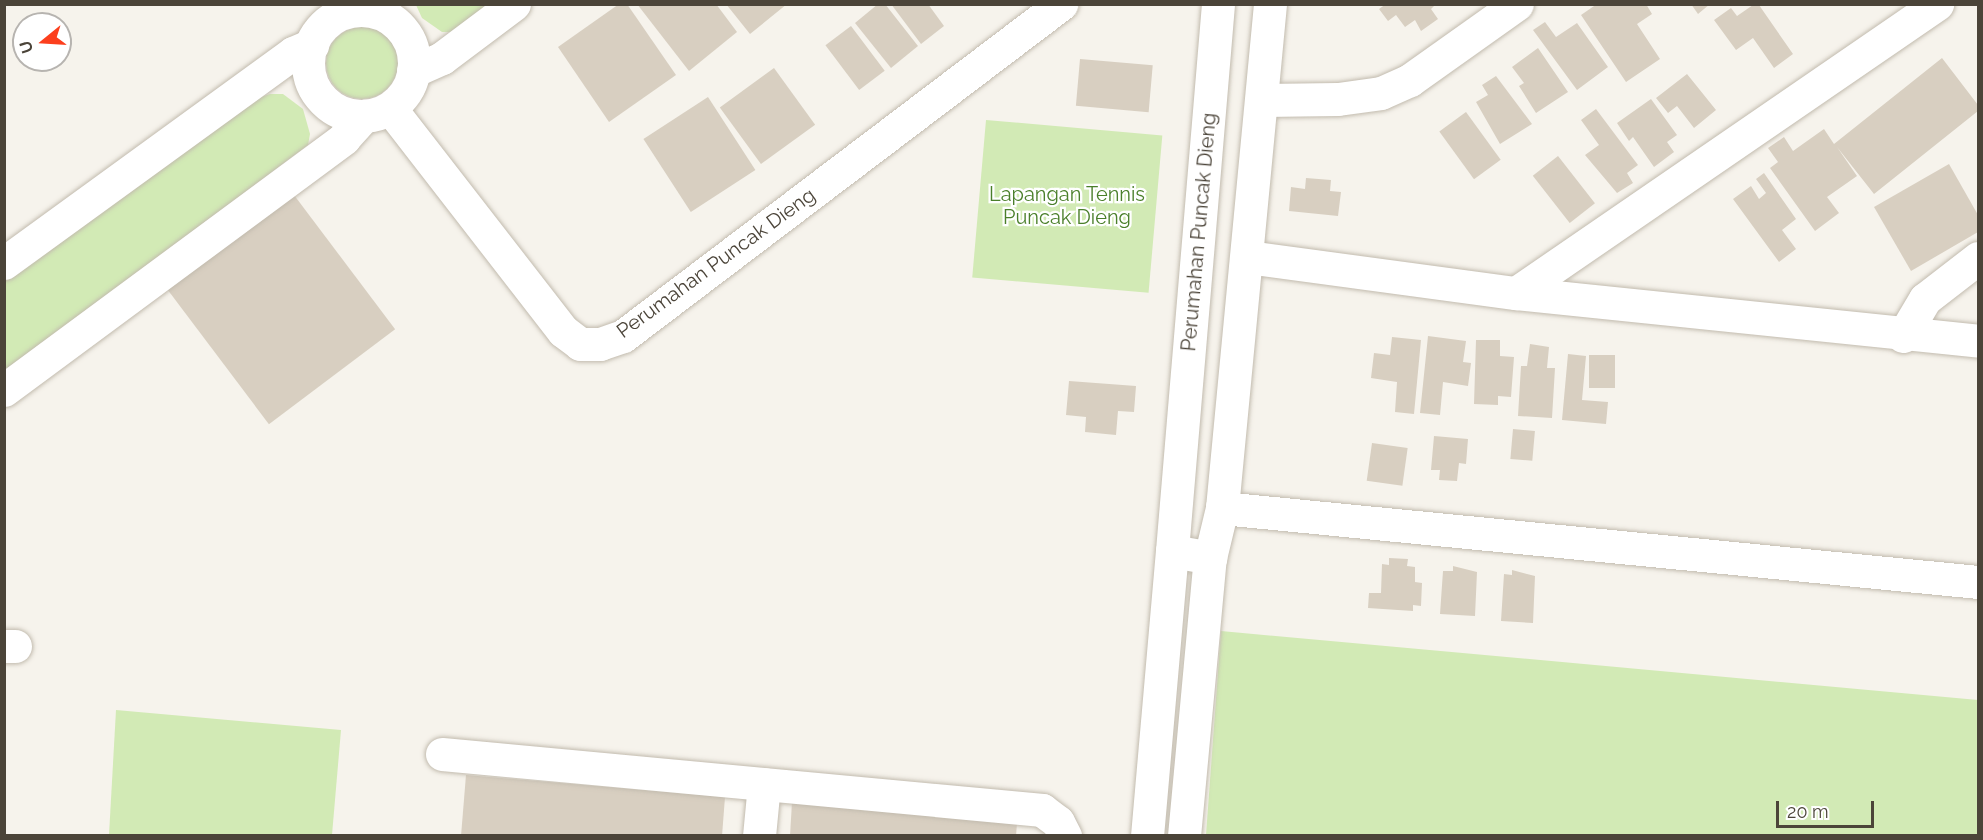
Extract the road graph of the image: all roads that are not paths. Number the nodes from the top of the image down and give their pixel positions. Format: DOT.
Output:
graph roads {
  1 [pos="514,4"];
  2 [pos="1060,4"];
  3 [pos="1218,4"];
  4 [pos="1270,4"];
  5 [pos="1517,4"];
  6 [pos="1937,4"];
  7 [pos="379,8"];
  8 [pos="321,23"];
  9 [pos="413,71"];
  10 [pos="1263,100"];
  11 [pos="377,112"];
  12 [pos="1248,256"];
  13 [pos="1978,258"];
  14 [pos="4,263"];
  15 [pos="1516,293"];
  16 [pos="1903,336"];
  17 [pos="1978,341"];
  18 [pos="4,390"];
  19 [pos="1221,508"];
  20 [pos="1172,551"];
  21 [pos="1210,558"];
  22 [pos="1978,582"];
  23 [pos="442,754"];
  24 [pos="764,784"];
  25 [pos="759,836"];
  26 [pos="1065,836"];
  27 [pos="1147,836"];
  28 [pos="1184,836"];
  1 -- 9 [label="street"];
  2 -- 11 [label="street, Perumahan Puncak Dieng"];
  3 -- 20 [label="street, Perumahan Puncak Dieng"];
  4 -- 10 [label="street"];
  5 -- 10 [label="street"];
  6 -- 15 [label="street"];
  7 -- 8 [label="street"];
  7 -- 9 [label="street"];
  8 -- 11 [label="street"];
  8 -- 14 [label="street"];
  9 -- 11 [label="street"];
  10 -- 12 [label="street"];
  11 -- 18 [label="street"];
  12 -- 15 [label="street"];
  12 -- 19 [label="street"];
  13 -- 16 [label="street"];
  15 -- 16 [label="street"];
  16 -- 17 [label="street"];
  19 -- 21 [label="street"];
  19 -- 22 [label="street"];
  20 -- 21 [label="street"];
  20 -- 27 [label="street, Perumahan Puncak Dieng"];
  21 -- 28 [label="street"];
  23 -- 24 [label="street"];
  24 -- 25 [label="street"];
  24 -- 26 [label="street"];
}
